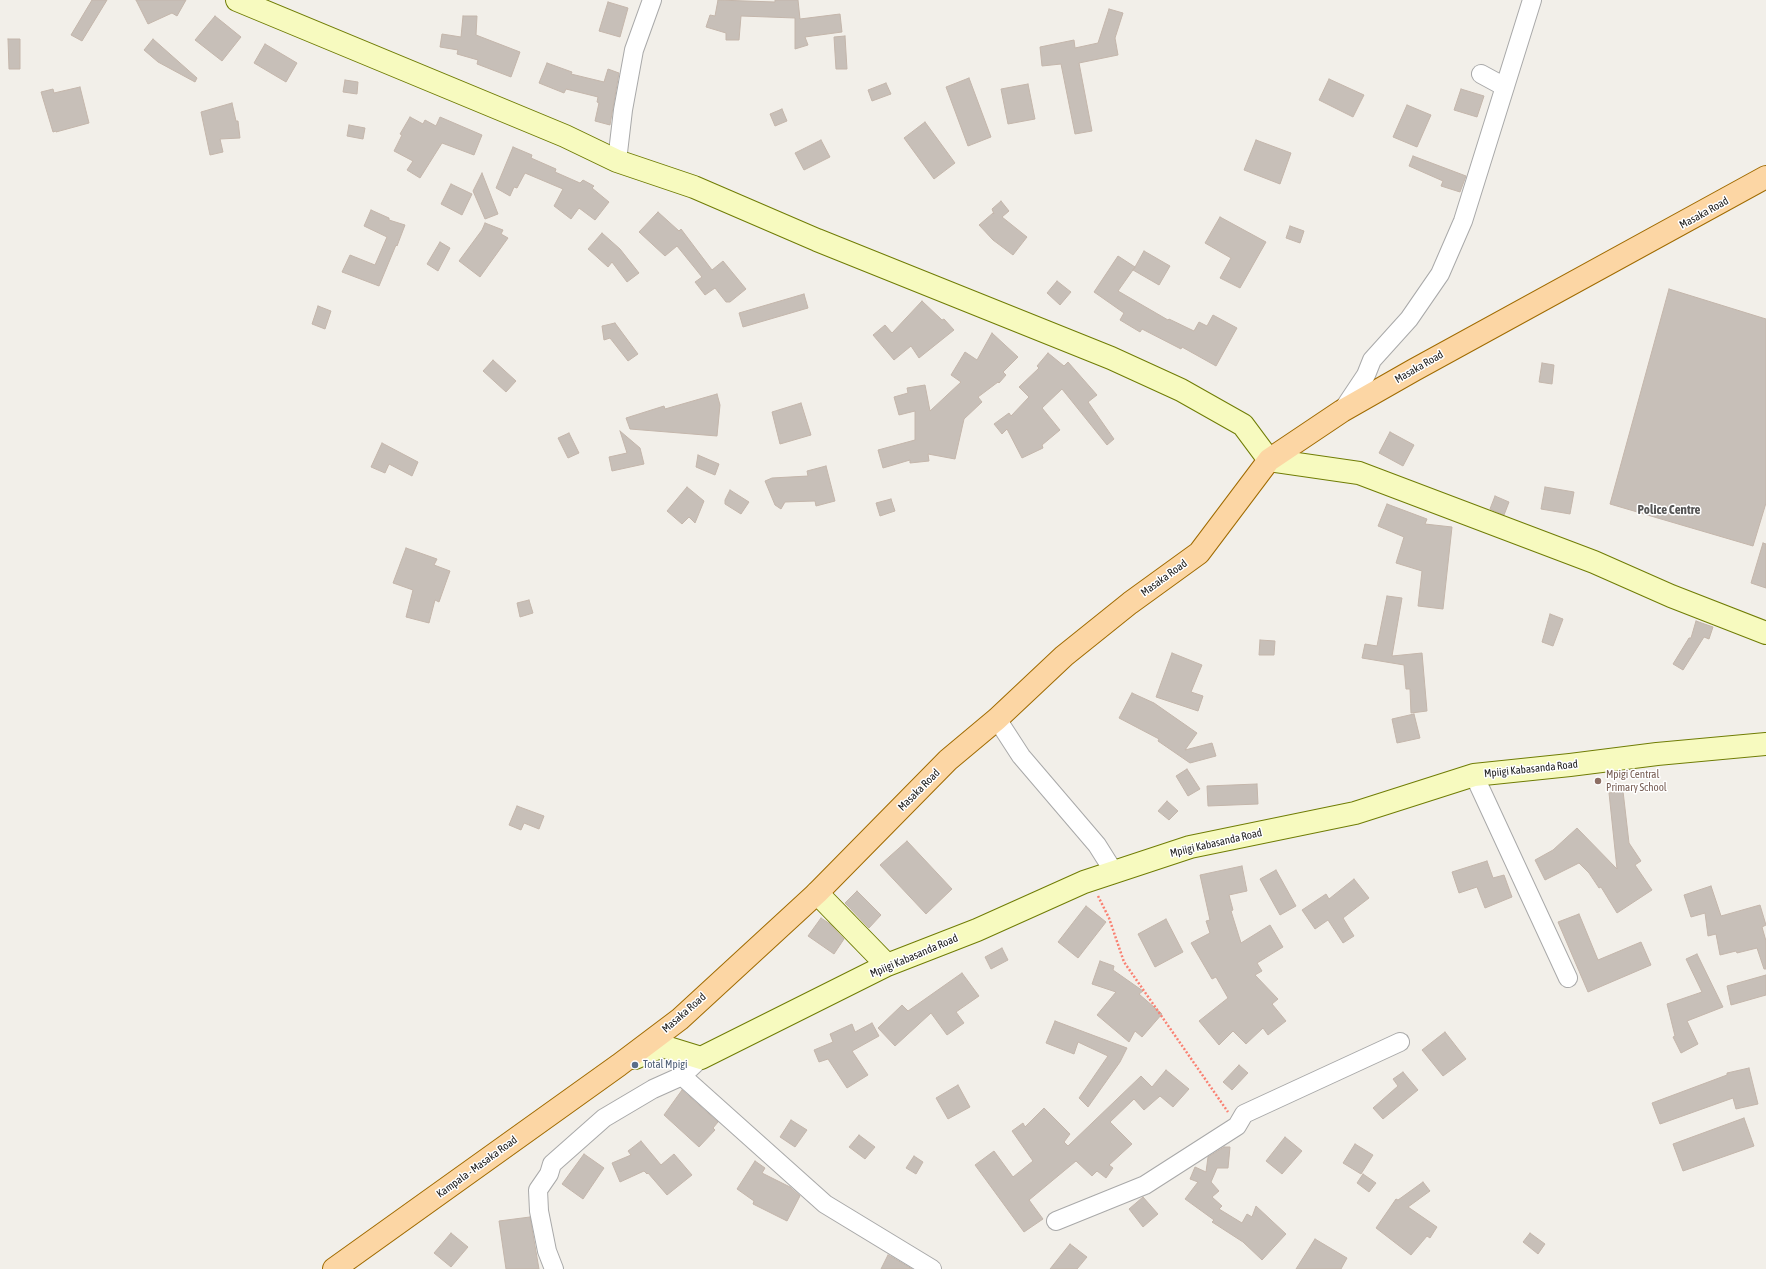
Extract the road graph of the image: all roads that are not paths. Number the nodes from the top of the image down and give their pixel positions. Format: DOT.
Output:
graph roads {
  1 [pos="237,0"];
  2 [pos="652,0"];
  3 [pos="1532,0"];
  4 [pos="1481,74"];
  5 [pos="1505,87"];
  6 [pos="617,161"];
  7 [pos="1766,177"];
  8 [pos="1342,411"];
  9 [pos="1269,460"];
  10 [pos="1766,633"];
  11 [pos="996,719"];
  12 [pos="1766,744"];
  13 [pos="1474,775"];
  14 [pos="1114,872"];
  15 [pos="817,892"];
  16 [pos="887,965"];
  17 [pos="1568,978"];
  18 [pos="1400,1042"];
  19 [pos="701,1058"];
  20 [pos="619,1065"];
  21 [pos="682,1076"];
  22 [pos="1056,1221"];
  23 [pos="334,1269"];
  24 [pos="554,1269"];
  25 [pos="932,1269"];
  1 -- 6 [label="main road"];
  2 -- 6 [label="street"];
  3 -- 5 [label="street"];
  4 -- 5 [label="street"];
  5 -- 8 [label="street"];
  6 -- 9 [label="main road"];
  7 -- 8 [label="main road, Masaka Road"];
  8 -- 9 [label="main road, Masaka Road"];
  9 -- 10 [label="main road"];
  9 -- 11 [label="main road, Masaka Road"];
  11 -- 14 [label="street"];
  11 -- 15 [label="main road, Masaka Road"];
  12 -- 13 [label="main road, Mpiigi Kabasanda Road"];
  13 -- 14 [label="main road, Mpiigi Kabasanda Road"];
  13 -- 17 [label="street"];
  14 -- 16 [label="main road, Mpiigi Kabasanda Road"];
  15 -- 16 [label="main road"];
  15 -- 20 [label="main road, Masaka Road"];
  16 -- 19 [label="main road, Mpiigi Kabasanda Road"];
  18 -- 22 [label="street"];
  19 -- 20 [label="main road"];
  19 -- 21 [label="street"];
  20 -- 23 [label="main road, Kampala - Masaka Road"];
  21 -- 24 [label="street"];
  21 -- 25 [label="street"];
}
